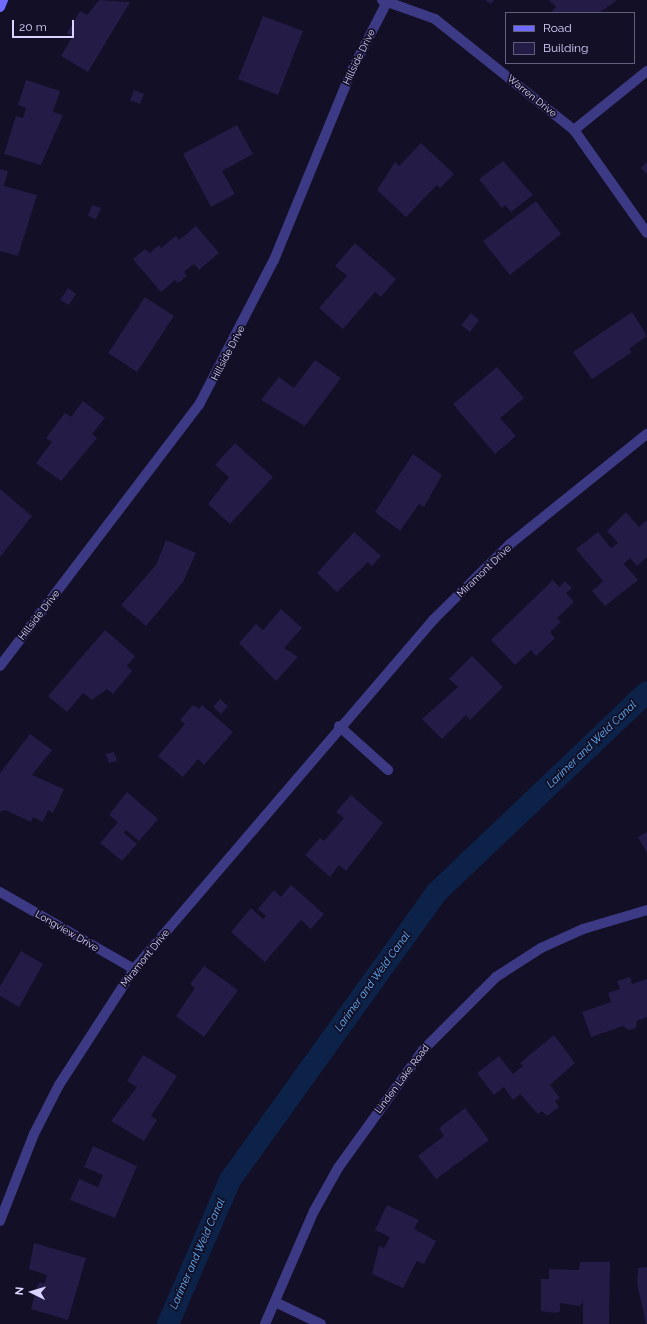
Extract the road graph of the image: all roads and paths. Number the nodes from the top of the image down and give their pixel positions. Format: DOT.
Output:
graph roads {
  1 [pos="2,0"];
  2 [pos="386,0"];
  3 [pos="0,7"];
  4 [pos="647,71"];
  5 [pos="574,130"];
  6 [pos="647,234"];
  7 [pos="647,434"];
  8 [pos="0,666"];
  9 [pos="339,726"];
  10 [pos="388,770"];
  11 [pos="0,892"];
  12 [pos="647,910"];
  13 [pos="134,970"];
  14 [pos="0,1221"];
  15 [pos="274,1302"];
  16 [pos="265,1324"];
  17 [pos="321,1324"];
  1 -- 3 [label="street"];
  2 -- 5 [label="street, Warren Drive"];
  2 -- 8 [label="street, Hillside Drive"];
  4 -- 5 [label="street"];
  5 -- 6 [label="street, Warren Drive"];
  7 -- 9 [label="street, Miramont Drive"];
  9 -- 10 [label="street"];
  9 -- 13 [label="street, Miramont Drive"];
  11 -- 13 [label="street, Longview Drive"];
  12 -- 15 [label="street, Linden Lake Road"];
  13 -- 14 [label="street, Miramont Drive"];
  15 -- 16 [label="street, Linden Lake Road"];
  15 -- 17 [label="street"];
}
